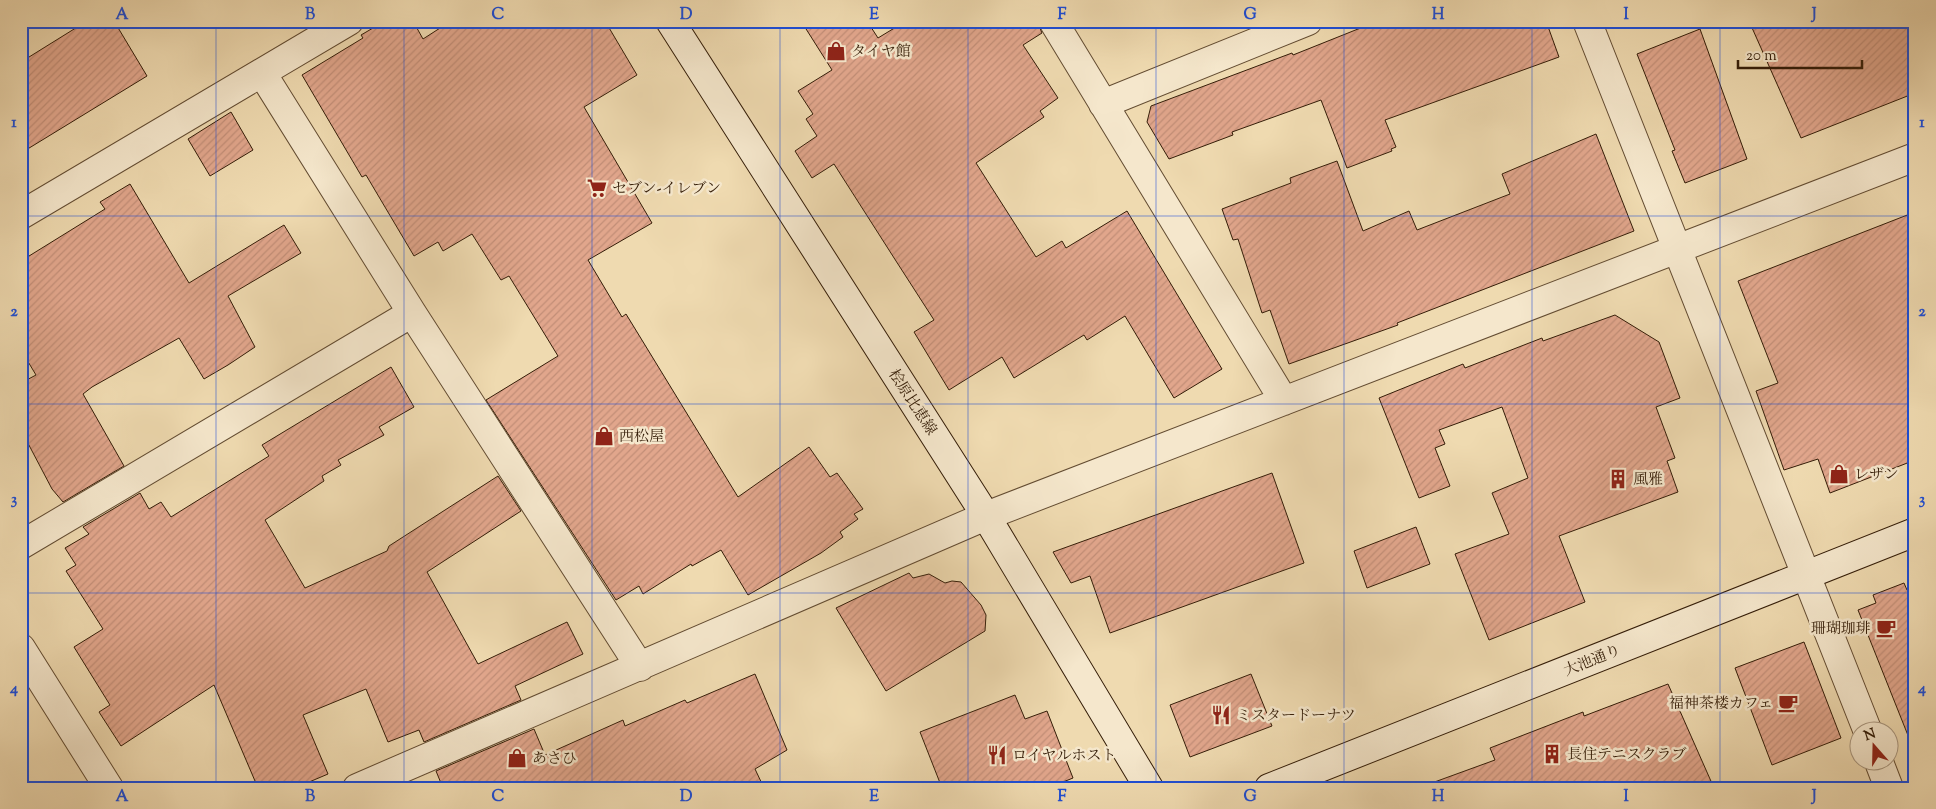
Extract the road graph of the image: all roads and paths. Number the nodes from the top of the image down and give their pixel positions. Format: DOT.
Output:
graph roads {
  1 [pos="350,21"];
  2 [pos="670,21"];
  3 [pos="1053,21"];
  4 [pos="1308,21"];
  5 [pos="1587,21"];
  6 [pos="262,73"];
  7 [pos="1103,104"];
  8 [pos="1915,158"];
  9 [pos="21,215"];
  10 [pos="1678,249"];
  11 [pos="412,313"];
  12 [pos="1284,401"];
  13 [pos="986,516"];
  14 [pos="1915,532"];
  15 [pos="21,545"];
  16 [pos="1807,574"];
  17 [pos="21,648"];
  18 [pos="640,667"];
  19 [pos="1864,722"];
  20 [pos="1883,772"];
  21 [pos="109,788"];
  22 [pos="357,788"];
  23 [pos="1149,788"];
  24 [pos="1269,788"];
  25 [pos="1889,788"];
  1 -- 6 [label="street"];
  2 -- 13 [label="street, 桧原比恵線"];
  3 -- 7 [label="street"];
  4 -- 7 [label="street"];
  5 -- 10 [label="street"];
  6 -- 9 [label="street"];
  6 -- 11 [label="street"];
  7 -- 12 [label="street"];
  8 -- 10 [label="street"];
  10 -- 12 [label="street"];
  10 -- 16 [label="street"];
  11 -- 15 [label="street"];
  11 -- 18 [label="street"];
  12 -- 13 [label="street"];
  13 -- 18 [label="street"];
  13 -- 23 [label="street, 桧原比恵線"];
  14 -- 16 [label="street, 大池通り"];
  16 -- 19 [label="street"];
  16 -- 24 [label="street, 大池通り"];
  17 -- 21 [label="street"];
  18 -- 22 [label="street"];
  20 -- 25 [label="street"];
}
